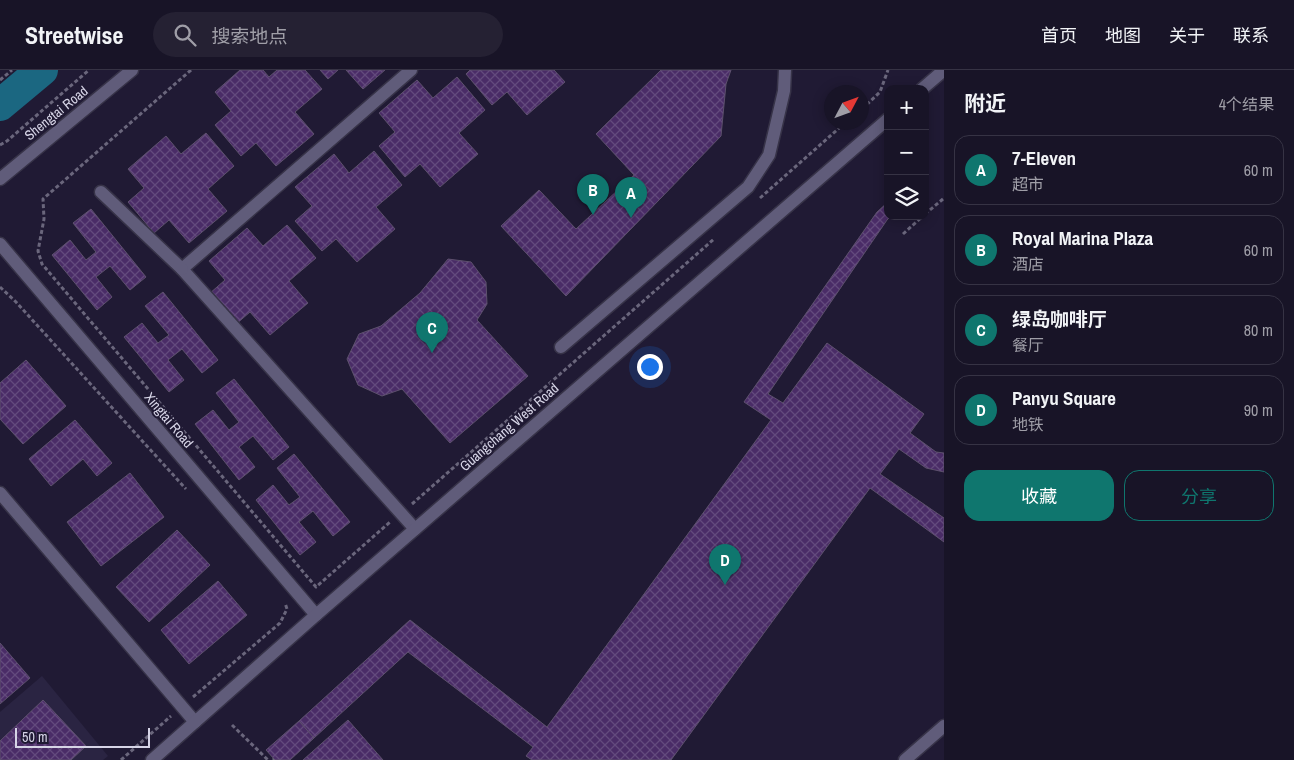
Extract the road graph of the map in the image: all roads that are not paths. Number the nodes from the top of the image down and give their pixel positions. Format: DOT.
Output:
graph roads {
  1 [pos="132,70"];
  2 [pos="411,70"];
  3 [pos="785,70"];
  4 [pos="944,70"];
  5 [pos="927,85"];
  6 [pos="884,122"];
  7 [pos="0,178"];
  8 [pos="101,192"];
  9 [pos="0,244"];
  10 [pos="182,270"];
  11 [pos="561,347"];
  12 [pos="0,493"];
  13 [pos="415,529"];
  14 [pos="316,615"];
  15 [pos="195,722"];
  16 [pos="944,726"];
  17 [pos="152,760"];
  18 [pos="905,760"];
  1 -- 7 [label="street, Shengtai Road"];
  2 -- 10 [label="street"];
  3 -- 11 [label="street"];
  4 -- 5 [label="street"];
  6 -- 13 [label="street, Guangchang West Road"];
  8 -- 10 [label="street"];
  9 -- 14 [label="street, Xingtai Road"];
  10 -- 13 [label="street"];
  12 -- 15 [label="street"];
  13 -- 14 [label="street, Guangchang West Road"];
  14 -- 15 [label="street, Guangchang West Road"];
  15 -- 17 [label="street, Guangchang West Road"];
  16 -- 18 [label="street"];
}
